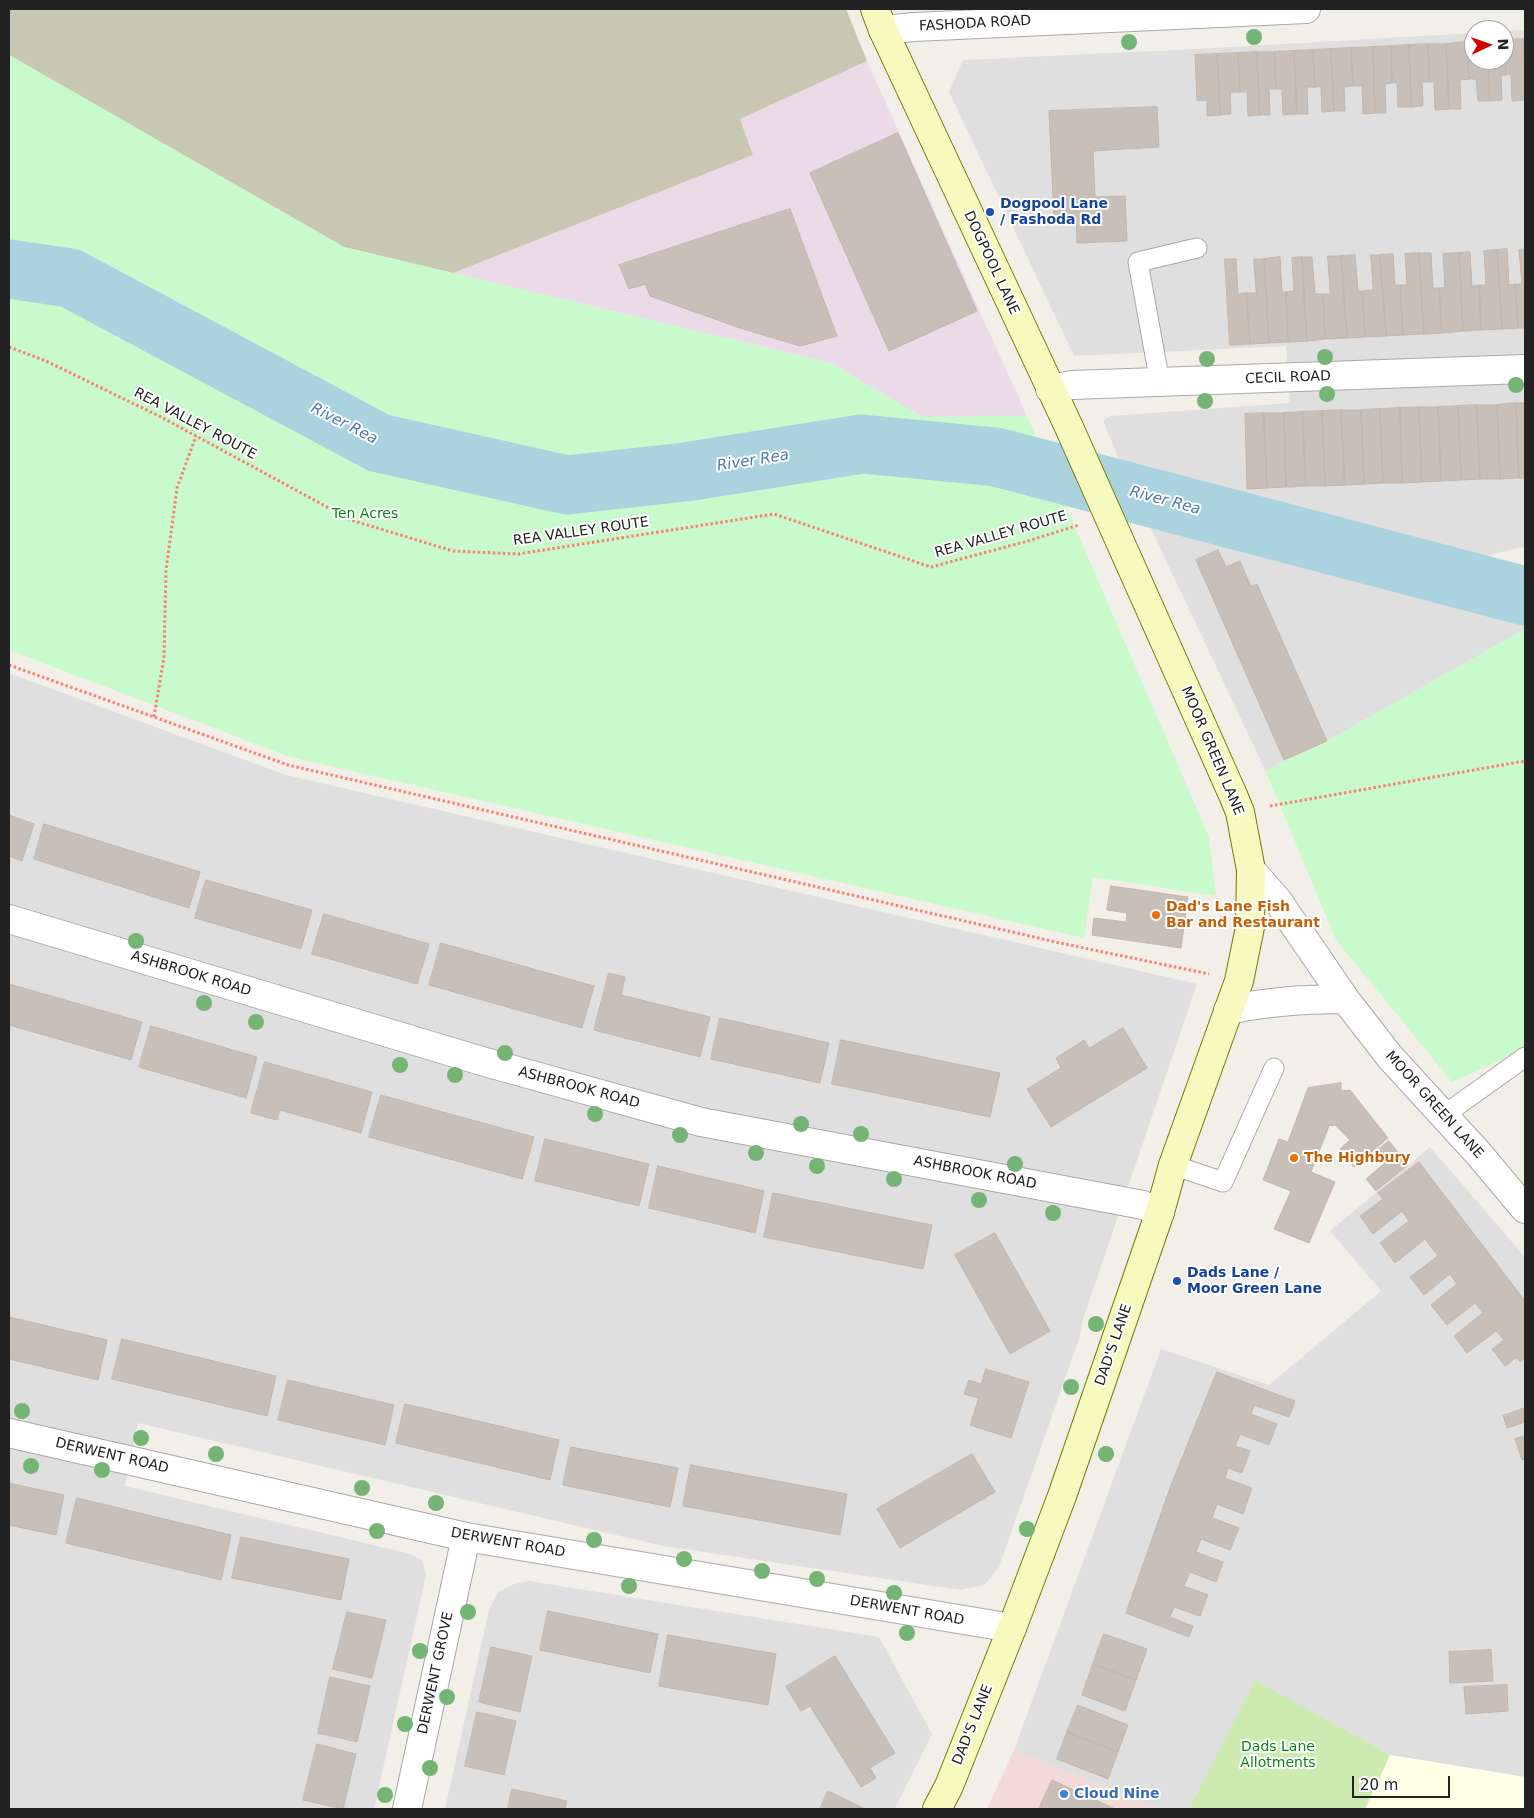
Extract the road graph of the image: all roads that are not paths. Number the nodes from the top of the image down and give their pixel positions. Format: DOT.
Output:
graph roads {
  1 [pos="1306,9"];
  2 [pos="879,19"];
  3 [pos="1197,248"];
  4 [pos="1525,369"];
  5 [pos="1160,382"];
  6 [pos="1050,389"];
  7 [pos="1108,516"];
  8 [pos="1251,870"];
  9 [pos="9,919"];
  10 [pos="1344,999"];
  11 [pos="1228,1010"];
  12 [pos="1525,1057"];
  13 [pos="1274,1068"];
  14 [pos="1444,1115"];
  15 [pos="1172,1165"];
  16 [pos="1525,1209"];
  17 [pos="1160,1212"];
  18 [pos="9,1432"];
  19 [pos="466,1537"];
  20 [pos="1012,1628"];
  21 [pos="407,1809"];
  22 [pos="937,1809"];
  1 -- 2 [label="street, FASHODA ROAD"];
  2 -- 6 [label="street, DOGPOOL LANE"];
  3 -- 5 [label="lane"];
  4 -- 5 [label="street, CECIL ROAD"];
  5 -- 6 [label="street, CECIL ROAD"];
  6 -- 7 [label="street, DOGPOOL LANE"];
  7 -- 8 [label="street, MOOR GREEN LANE"];
  8 -- 10 [label="street, MOOR GREEN LANE"];
  8 -- 11 [label="street, DAD'S LANE"];
  9 -- 17 [label="street, ASHBROOK ROAD"];
  10 -- 11 [label="street"];
  10 -- 14 [label="street, MOOR GREEN LANE"];
  11 -- 15 [label="street, DAD'S LANE"];
  12 -- 14 [label="lane"];
  13 -- 15 [label="lane"];
  14 -- 16 [label="street, MOOR GREEN LANE"];
  15 -- 17 [label="street, DAD'S LANE"];
  17 -- 20 [label="street, DAD'S LANE"];
  18 -- 19 [label="street, DERWENT ROAD"];
  19 -- 20 [label="street, DERWENT ROAD"];
  19 -- 21 [label="street, DERWENT GROVE"];
  20 -- 22 [label="street, DAD'S LANE"];
}
